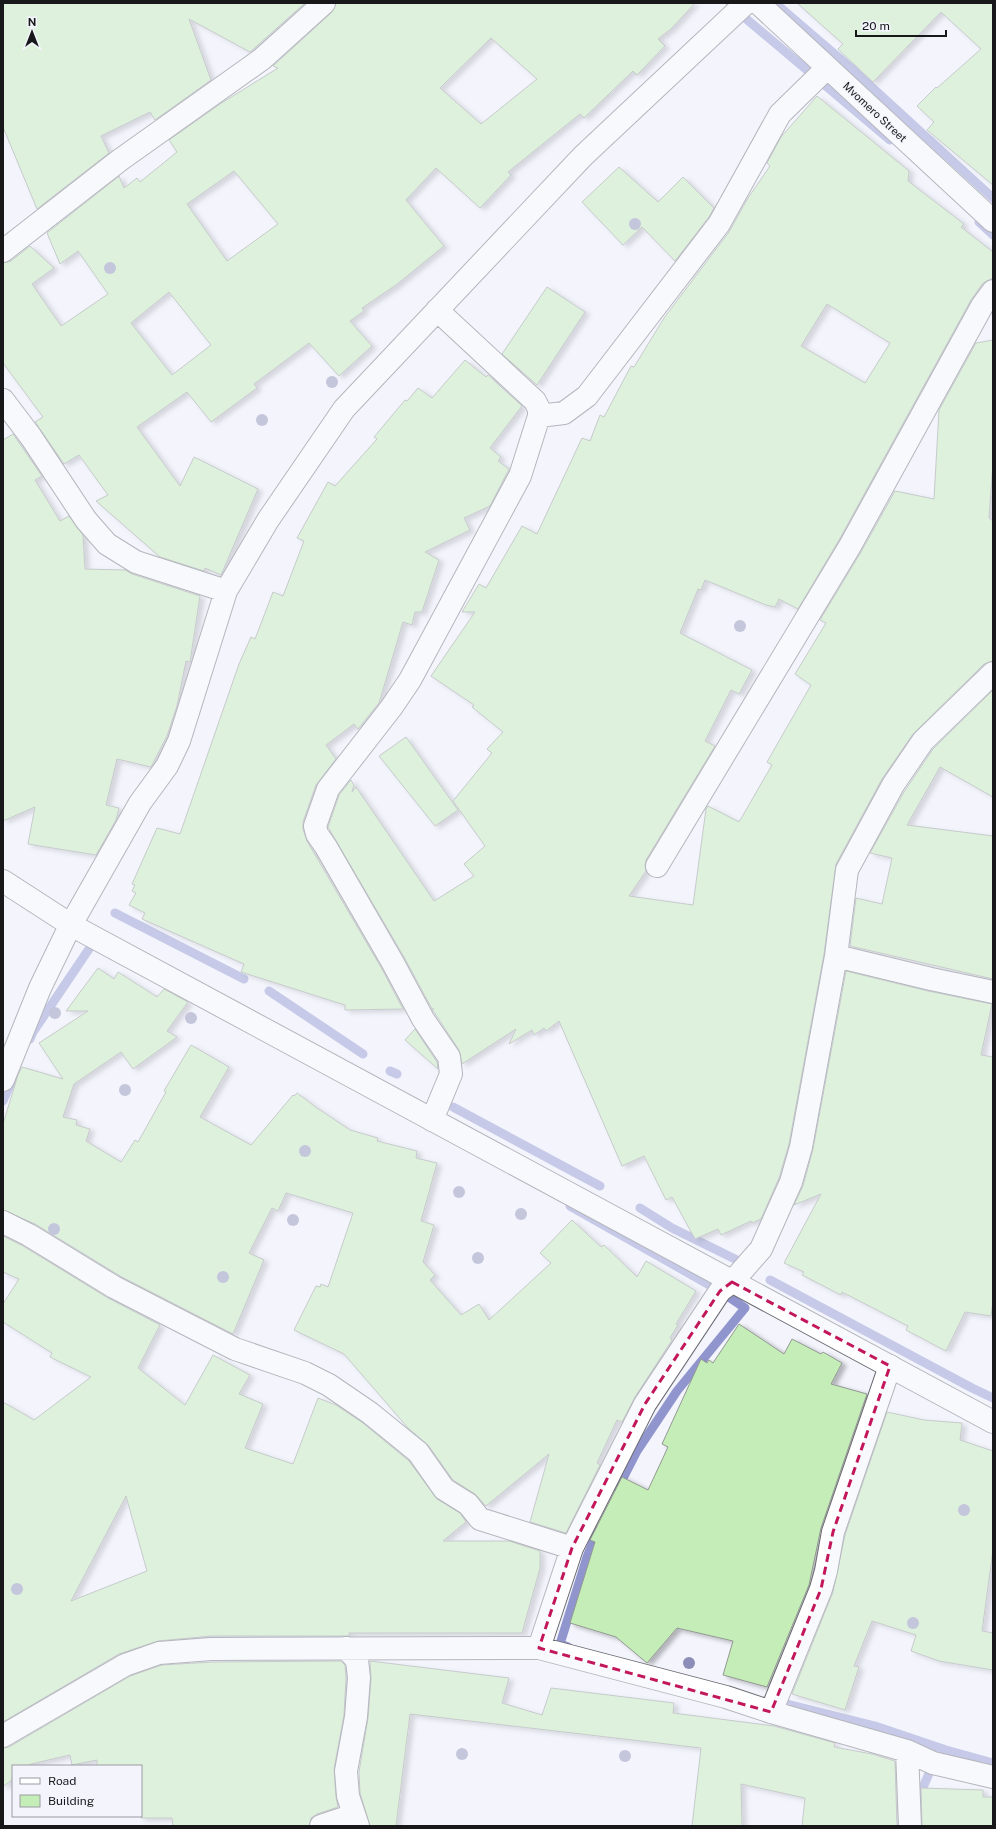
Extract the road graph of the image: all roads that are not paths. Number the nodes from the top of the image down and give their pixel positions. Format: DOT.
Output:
graph roads {
  1 [pos="324,3"];
  2 [pos="746,3"];
  3 [pos="758,3"];
  4 [pos="827,68"];
  5 [pos="993,222"];
  6 [pos="3,251"];
  7 [pos="993,291"];
  8 [pos="437,310"];
  9 [pos="3,400"];
  10 [pos="539,416"];
  11 [pos="226,591"];
  12 [pos="993,673"];
  13 [pos="657,866"];
  14 [pos="3,881"];
  15 [pos="71,925"];
  16 [pos="836,956"];
  17 [pos="993,992"];
  18 [pos="3,1080"];
  19 [pos="432,1120"];
  20 [pos="3,1222"];
  21 [pos="732,1282"];
  22 [pos="890,1366"];
  23 [pos="993,1422"];
  24 [pos="572,1548"];
  25 [pos="346,1648"];
  26 [pos="539,1648"];
  27 [pos="771,1712"];
  28 [pos="3,1736"];
  29 [pos="907,1750"];
  30 [pos="993,1777"];
  31 [pos="356,1820"];
  32 [pos="321,1826"];
  33 [pos="910,1826"];
  1 -- 6 [label="street"];
  2 -- 8 [label="street"];
  3 -- 4 [label="street, Mvomero Street"];
  4 -- 5 [label="street, Mvomero Street"];
  4 -- 10 [label="street"];
  7 -- 13 [label="street"];
  8 -- 10 [label="street"];
  8 -- 11 [label="street"];
  9 -- 11 [label="street"];
  10 -- 19 [label="street"];
  11 -- 15 [label="street"];
  12 -- 16 [label="street"];
  14 -- 15 [label="street"];
  15 -- 18 [label="street"];
  15 -- 19 [label="street"];
  16 -- 17 [label="street"];
  16 -- 21 [label="street"];
  19 -- 21 [label="street"];
  20 -- 24 [label="street"];
  21 -- 22 [label="street"];
  21 -- 24 [label="street"];
  22 -- 23 [label="street"];
  22 -- 27 [label="street"];
  24 -- 26 [label="street"];
  25 -- 26 [label="street"];
  25 -- 28 [label="street"];
  25 -- 31 [label="street"];
  26 -- 27 [label="street"];
  27 -- 29 [label="street"];
  29 -- 30 [label="street"];
  29 -- 33 [label="street"];
  31 -- 32 [label="street"];
}
